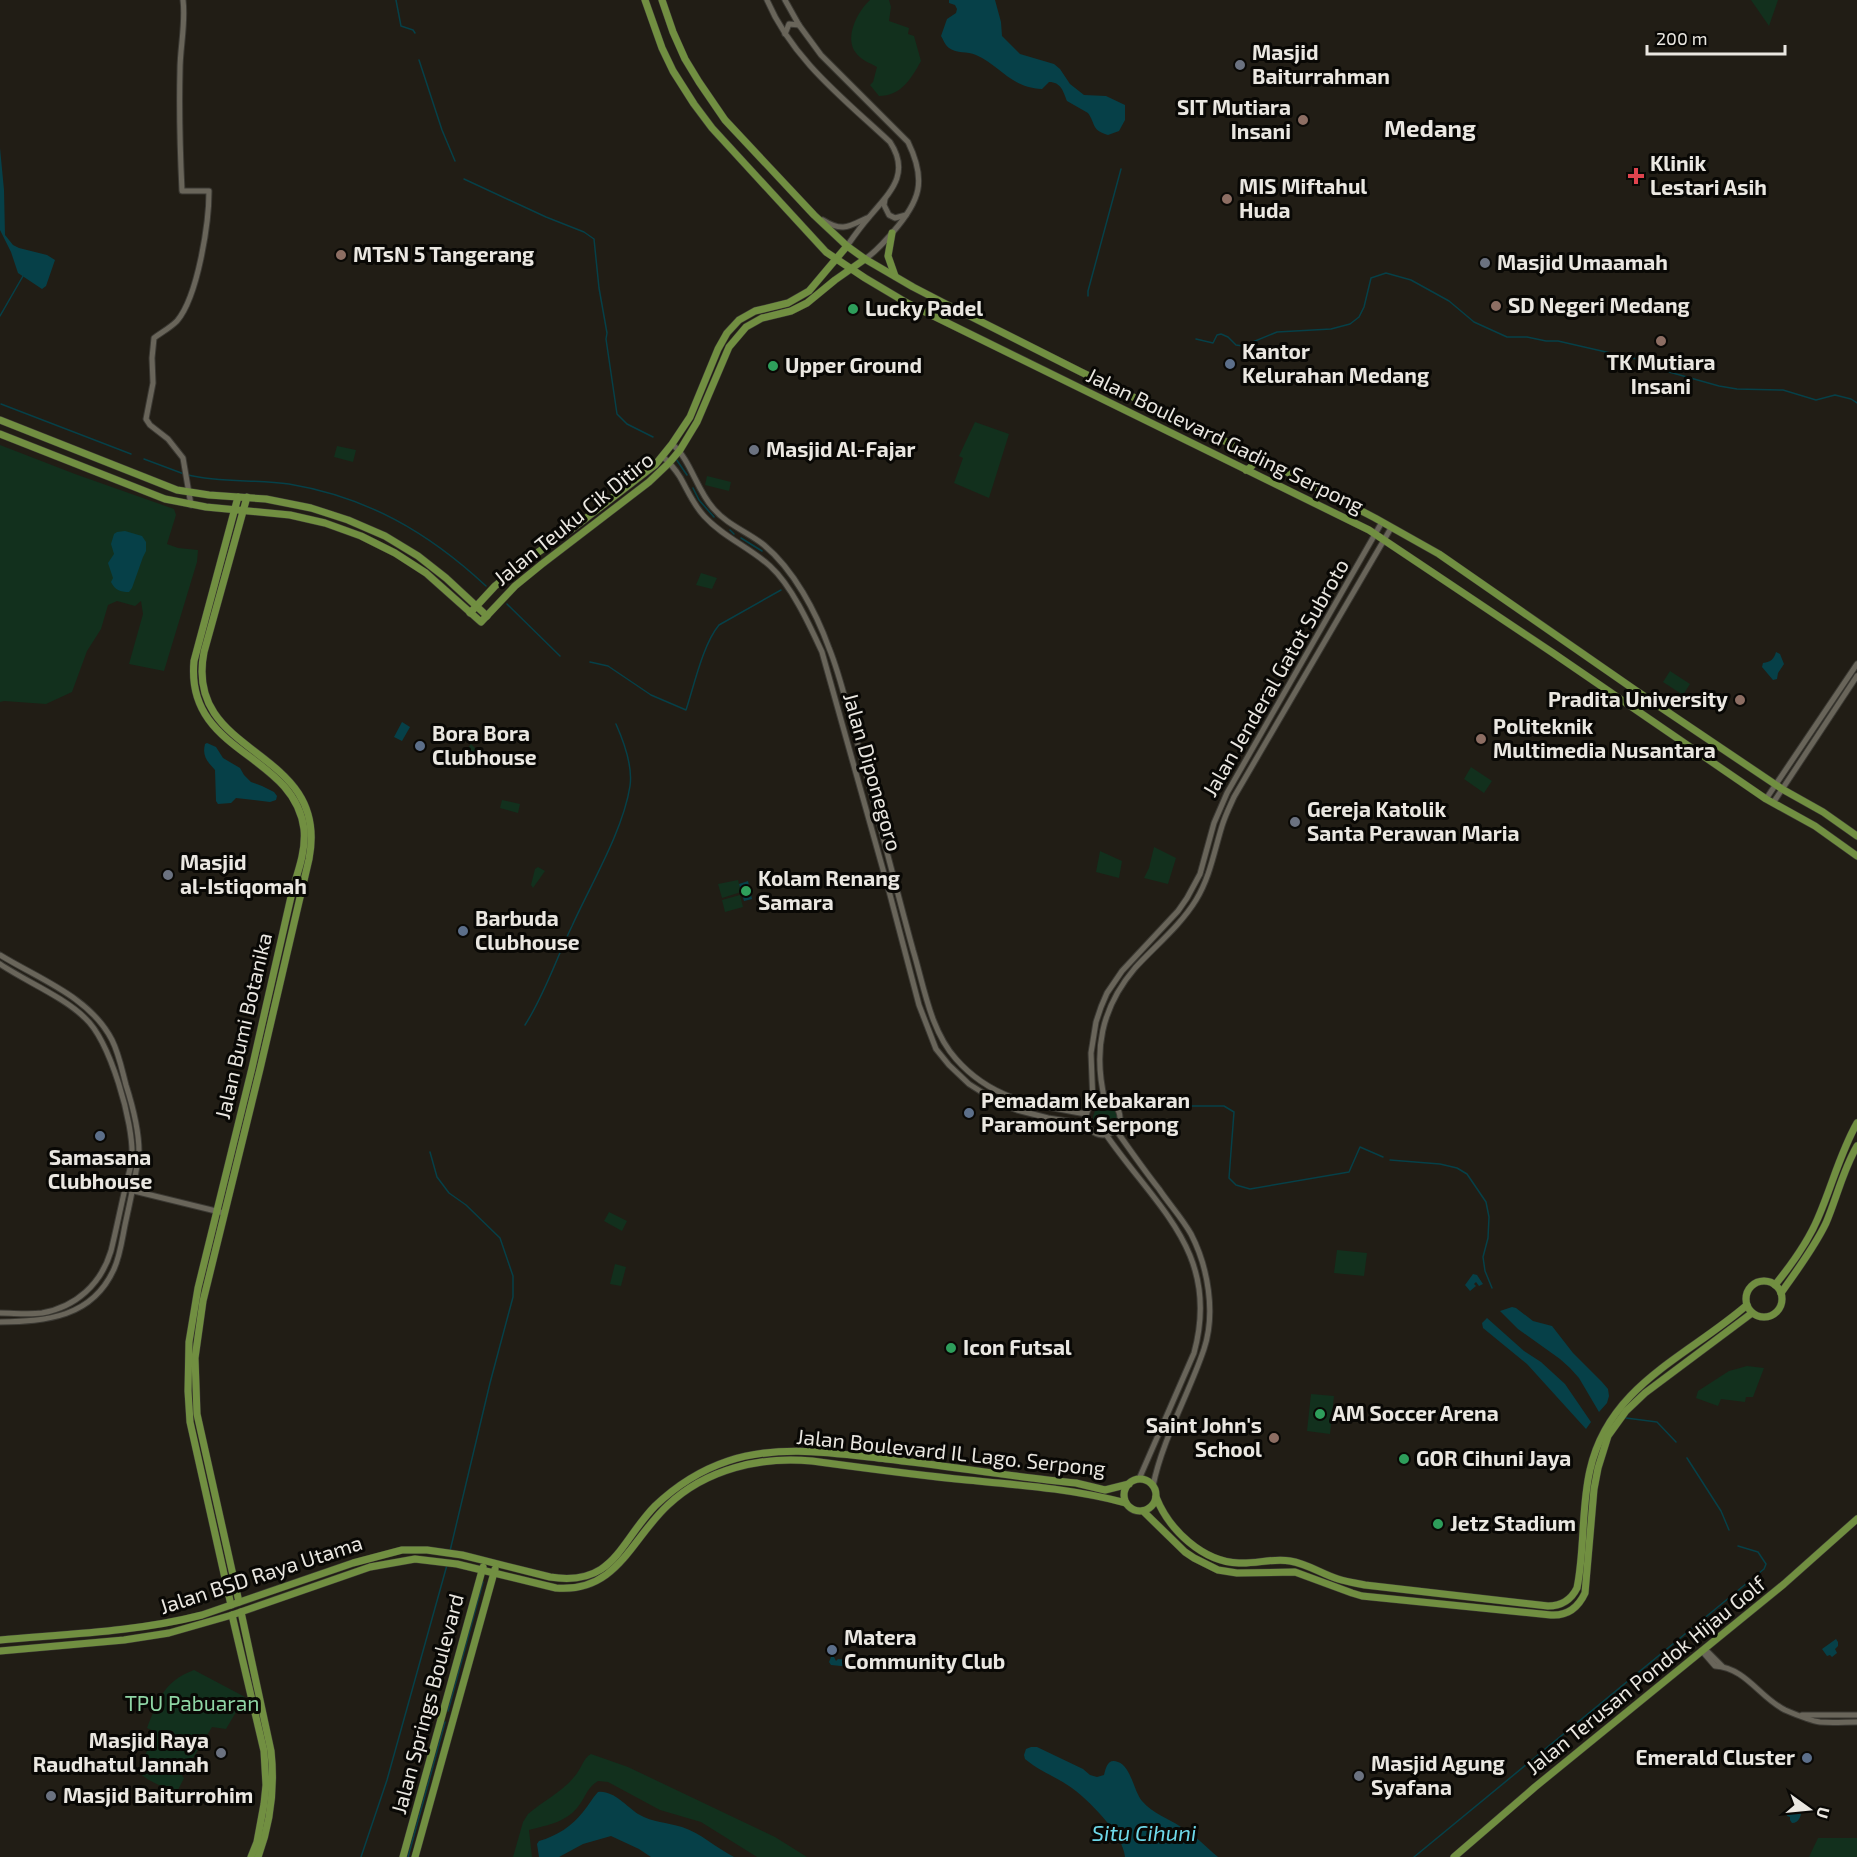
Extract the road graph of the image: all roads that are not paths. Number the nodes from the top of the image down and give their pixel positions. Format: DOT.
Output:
graph roads {
  1 [pos="183,0"];
  2 [pos="645,0"];
  3 [pos="662,0"];
  4 [pos="766,0"];
  5 [pos="785,0"];
  6 [pos="799,25"];
  7 [pos="784,34"];
  8 [pos="725,120"];
  9 [pos="712,128"];
  10 [pos="735,132"];
  11 [pos="724,142"];
  12 [pos="886,199"];
  13 [pos="908,214"];
  14 [pos="814,215"];
  15 [pos="869,217"];
  16 [pos="892,233"];
  17 [pos="847,246"];
  18 [pos="836,258"];
  19 [pos="866,259"];
  20 [pos="852,270"];
  21 [pos="896,277"];
  22 [pos="788,303"];
  23 [pos="791,311"];
  24 [pos="1063,363"];
  25 [pos="1081,372"];
  26 [pos="1054,375"];
  27 [pos="1073,384"];
  28 [pos="0,420"];
  29 [pos="14,426"];
  30 [pos="0,434"];
  31 [pos="9,438"];
  32 [pos="672,444"];
  33 [pos="680,450"];
  34 [pos="1254,455"];
  35 [pos="662,456"];
  36 [pos="669,463"];
  37 [pos="1269,463"];
  38 [pos="1246,470"];
  39 [pos="1263,477"];
  40 [pos="696,481"];
  41 [pos="684,486"];
  42 [pos="189,492"];
  43 [pos="238,497"];
  44 [pos="247,497"];
  45 [pos="191,505"];
  46 [pos="235,510"];
  47 [pos="244,510"];
  48 [pos="1382,522"];
  49 [pos="1391,528"];
  50 [pos="1375,535"];
  51 [pos="1384,540"];
  52 [pos="765,546"];
  53 [pos="757,556"];
  54 [pos="506,578"];
  55 [pos="515,586"];
  56 [pos="477,607"];
  57 [pos="470,613"];
  58 [pos="487,616"];
  59 [pos="830,649"];
  60 [pos="822,652"];
  61 [pos="1857,663"];
  62 [pos="1857,676"];
  63 [pos="253,755"];
  64 [pos="1779,787"];
  65 [pos="1766,799"];
  66 [pos="1773,803"];
  67 [pos="879,818"];
  68 [pos="870,820"];
  69 [pos="1857,836"];
  70 [pos="1857,856"];
  71 [pos="897,889"];
  72 [pos="889,891"];
  73 [pos="0,955"];
  74 [pos="0,964"];
  75 [pos="928,1002"];
  76 [pos="919,1005"];
  77 [pos="956,1059"];
  78 [pos="949,1065"];
  79 [pos="252,1068"];
  80 [pos="260,1069"];
  81 [pos="1106,1101"];
  82 [pos="1093,1104"];
  83 [pos="1086,1114"];
  84 [pos="1857,1123"];
  85 [pos="1086,1124"];
  86 [pos="1116,1130"];
  87 [pos="1107,1136"];
  88 [pos="1857,1146"];
  89 [pos="125,1189"];
  90 [pos="133,1191"];
  91 [pos="220,1212"];
  92 [pos="1775,1285"];
  93 [pos="1208,1287"];
  94 [pos="1199,1288"];
  95 [pos="1781,1293"];
  96 [pos="1747,1305"];
  97 [pos="1752,1313"];
  98 [pos="0,1314"];
  99 [pos="0,1322"];
  100 [pos="1175,1400"];
  101 [pos="192,1404"];
  102 [pos="1183,1404"];
  103 [pos="1017,1476"];
  104 [pos="1139,1479"];
  105 [pos="1128,1484"];
  106 [pos="1016,1485"];
  107 [pos="1153,1486"];
  108 [pos="682,1488"];
  109 [pos="1156,1497"];
  110 [pos="1126,1503"];
  111 [pos="1143,1511"];
  112 [pos="1857,1519"];
  113 [pos="459,1554"];
  114 [pos="485,1561"];
  115 [pos="497,1563"];
  116 [pos="457,1564"];
  117 [pos="482,1570"];
  118 [pos="494,1573"];
  119 [pos="1420,1592"];
  120 [pos="1420,1601"];
  121 [pos="239,1602"];
  122 [pos="231,1605"];
  123 [pos="241,1612"];
  124 [pos="232,1616"];
  125 [pos="0,1640"];
  126 [pos="1704,1650"];
  127 [pos="0,1651"];
  128 [pos="1857,1714"];
  129 [pos="442,1715"];
  130 [pos="1801,1715"];
  131 [pos="453,1718"];
  132 [pos="1857,1722"];
  133 [pos="262,1727"];
  134 [pos="251,1857"];
  135 [pos="258,1857"];
  136 [pos="403,1857"];
  137 [pos="415,1857"];
  138 [pos="1454,1857"];
  1 -- 42 [label="street"];
  2 -- 9 [label="main road, Jalan Boulevard Gading Serpong"];
  3 -- 8 [label="main road, Jalan Boulevard Gading Serpong"];
  4 -- 7 [label="street"];
  5 -- 6 [label="street"];
  6 -- 7 [label="street"];
  6 -- 13 [label="street"];
  7 -- 12 [label="street"];
  8 -- 9 [label="main road"];
  8 -- 10 [label="main road, Jalan Boulevard Gading Serpong"];
  9 -- 11 [label="main road, Jalan Boulevard Gading Serpong"];
  10 -- 11 [label="main road"];
  10 -- 14 [label="main road, Jalan Boulevard Gading Serpong"];
  11 -- 18 [label="main road, Jalan Boulevard Gading Serpong"];
  12 -- 13 [label="street"];
  12 -- 15 [label="street"];
  13 -- 16 [label="street"];
  14 -- 15 [label="street"];
  14 -- 17 [label="main road, Jalan Boulevard Gading Serpong"];
  15 -- 17 [label="street"];
  16 -- 19 [label="street"];
  16 -- 21 [label="main road"];
  17 -- 18 [label="main road, Jalan Teuku Cik Ditiro"];
  17 -- 19 [label="main road, Jalan Boulevard Gading Serpong"];
  18 -- 20 [label="main road, Jalan Boulevard Gading Serpong"];
  18 -- 22 [label="main road, Jalan Teuku Cik Ditiro"];
  19 -- 20 [label="main road, Jalan Teuku Cik Ditiro"];
  19 -- 21 [label="main road, Jalan Boulevard Gading Serpong"];
  20 -- 23 [label="main road, Jalan Teuku Cik Ditiro"];
  20 -- 26 [label="main road, Jalan Boulevard Gading Serpong"];
  21 -- 24 [label="main road, Jalan Boulevard Gading Serpong"];
  22 -- 23 [label="main road"];
  22 -- 32 [label="main road, Jalan Teuku Cik Ditiro"];
  23 -- 33 [label="main road, Jalan Teuku Cik Ditiro"];
  24 -- 25 [label="main road, Jalan Boulevard Gading Serpong"];
  24 -- 26 [label="main road"];
  25 -- 27 [label="main road"];
  25 -- 34 [label="main road, Jalan Boulevard Gading Serpong"];
  26 -- 27 [label="main road, Jalan Boulevard Gading Serpong"];
  27 -- 38 [label="main road, Jalan Boulevard Gading Serpong"];
  28 -- 29 [label="main road"];
  29 -- 31 [label="main road"];
  29 -- 42 [label="main road"];
  30 -- 31 [label="main road"];
  31 -- 45 [label="main road"];
  32 -- 33 [label="street, Jalan Diponegoro"];
  32 -- 35 [label="main road, Jalan Teuku Cik Ditiro"];
  33 -- 36 [label="main road, Jalan Teuku Cik Ditiro"];
  33 -- 40 [label="street, Jalan Diponegoro"];
  34 -- 37 [label="main road, Jalan Boulevard Gading Serpong"];
  34 -- 38 [label="main road"];
  35 -- 36 [label="street, Jalan Diponegoro"];
  35 -- 54 [label="main road, Jalan Teuku Cik Ditiro"];
  36 -- 41 [label="street, Jalan Diponegoro"];
  36 -- 55 [label="main road, Jalan Teuku Cik Ditiro"];
  37 -- 39 [label="main road"];
  37 -- 48 [label="main road, Jalan Boulevard Gading Serpong"];
  38 -- 39 [label="main road, Jalan Boulevard Gading Serpong"];
  39 -- 50 [label="main road, Jalan Boulevard Gading Serpong"];
  40 -- 41 [label="street"];
  40 -- 52 [label="street, Jalan Diponegoro"];
  41 -- 53 [label="street, Jalan Diponegoro"];
  42 -- 43 [label="main road"];
  42 -- 45 [label="street"];
  43 -- 44 [label="main road"];
  43 -- 46 [label="main road, Jalan Bumi Botanika"];
  44 -- 47 [label="main road, Jalan Bumi Botanika"];
  44 -- 56 [label="main road"];
  45 -- 46 [label="main road"];
  46 -- 47 [label="main road"];
  46 -- 63 [label="main road, Jalan Bumi Botanika"];
  47 -- 57 [label="main road"];
  47 -- 63 [label="main road, Jalan Bumi Botanika"];
  48 -- 49 [label="main road, Jalan Boulevard Gading Serpong"];
  48 -- 50 [label="street, Jalan Jenderal Gatot Subroto"];
  49 -- 51 [label="street, Jalan Jenderal Gatot Subroto"];
  49 -- 64 [label="main road, Jalan Boulevard Gading Serpong"];
  50 -- 51 [label="main road, Jalan Boulevard Gading Serpong"];
  50 -- 82 [label="street, Jalan Jenderal Gatot Subroto"];
  51 -- 65 [label="main road, Jalan Boulevard Gading Serpong"];
  51 -- 81 [label="street, Jalan Jenderal Gatot Subroto"];
  52 -- 53 [label="street"];
  52 -- 59 [label="street, Jalan Diponegoro"];
  53 -- 60 [label="street, Jalan Diponegoro"];
  54 -- 55 [label="main road"];
  54 -- 56 [label="main road, Jalan Teuku Cik Ditiro"];
  55 -- 58 [label="main road, Jalan Teuku Cik Ditiro"];
  56 -- 57 [label="main road, Jalan Teuku Cik Ditiro"];
  56 -- 58 [label="main road"];
  57 -- 58 [label="main road, Jalan Teuku Cik Ditiro"];
  59 -- 60 [label="street"];
  59 -- 67 [label="street, Jalan Diponegoro"];
  60 -- 68 [label="street, Jalan Diponegoro"];
  61 -- 64 [label="street"];
  62 -- 64 [label="street"];
  63 -- 79 [label="main road, Jalan Bumi Botanika"];
  63 -- 80 [label="main road, Jalan Bumi Botanika"];
  64 -- 65 [label="street"];
  64 -- 66 [label="street"];
  64 -- 69 [label="main road, Jalan Boulevard Gading Serpong"];
  65 -- 66 [label="main road, Jalan Boulevard Gading Serpong"];
  66 -- 70 [label="main road, Jalan Boulevard Gading Serpong"];
  67 -- 68 [label="street"];
  67 -- 71 [label="street, Jalan Diponegoro"];
  68 -- 72 [label="street, Jalan Diponegoro"];
  71 -- 72 [label="street"];
  71 -- 75 [label="street, Jalan Diponegoro"];
  72 -- 76 [label="street, Jalan Diponegoro"];
  73 -- 90 [label="street"];
  74 -- 89 [label="street"];
  75 -- 76 [label="street"];
  75 -- 77 [label="street, Jalan Diponegoro"];
  76 -- 78 [label="street, Jalan Diponegoro"];
  77 -- 78 [label="street"];
  77 -- 83 [label="street, Jalan Diponegoro"];
  78 -- 85 [label="street, Jalan Diponegoro"];
  79 -- 80 [label="main road"];
  79 -- 91 [label="main road, Jalan Bumi Botanika"];
  80 -- 91 [label="main road, Jalan Bumi Botanika"];
  81 -- 82 [label="street"];
  81 -- 86 [label="street"];
  82 -- 83 [label="street"];
  83 -- 85 [label="street"];
  84 -- 92 [label="main road"];
  85 -- 87 [label="street"];
  86 -- 87 [label="street"];
  86 -- 93 [label="street"];
  87 -- 94 [label="street"];
  88 -- 95 [label="main road"];
  89 -- 90 [label="street"];
  89 -- 98 [label="street"];
  90 -- 91 [label="street"];
  90 -- 99 [label="street"];
  91 -- 101 [label="main road, Jalan Bumi Botanika"];
  92 -- 95 [label="main road"];
  92 -- 96 [label="main road"];
  93 -- 94 [label="street"];
  93 -- 102 [label="street"];
  94 -- 100 [label="street"];
  95 -- 97 [label="main road"];
  96 -- 97 [label="main road"];
  96 -- 119 [label="main road"];
  97 -- 120 [label="main road"];
  100 -- 102 [label="street"];
  100 -- 104 [label="street"];
  101 -- 121 [label="main road, Jalan Bumi Botanika"];
  101 -- 122 [label="main road, Jalan Bumi Botanika"];
  102 -- 107 [label="street"];
  103 -- 105 [label="main road, Jalan Boulevard IL Lago. Serpong"];
  103 -- 106 [label="main road"];
  103 -- 108 [label="main road, Jalan Boulevard IL Lago. Serpong"];
  104 -- 105 [label="main road"];
  104 -- 107 [label="main road"];
  105 -- 110 [label="main road"];
  106 -- 108 [label="main road, Jalan Boulevard IL Lago. Serpong"];
  106 -- 110 [label="main road, Jalan Boulevard IL Lago. Serpong"];
  107 -- 109 [label="main road"];
  108 -- 115 [label="main road, Jalan Boulevard IL Lago. Serpong"];
  108 -- 118 [label="main road, Jalan Boulevard IL Lago. Serpong"];
  109 -- 111 [label="main road"];
  109 -- 119 [label="main road"];
  110 -- 111 [label="main road"];
  111 -- 120 [label="main road"];
  112 -- 126 [label="main road, Jalan Terusan Pondok Hijau Golf"];
  113 -- 114 [label="main road, Jalan Boulevard IL Lago. Serpong"];
  113 -- 121 [label="main road, Jalan BSD Raya Utama"];
  114 -- 115 [label="main road, Jalan Boulevard IL Lago. Serpong"];
  114 -- 117 [label="main road, Jalan Springs Boulevard"];
  115 -- 118 [label="main road, Jalan Springs Boulevard"];
  116 -- 117 [label="main road, Jalan Boulevard IL Lago. Serpong"];
  116 -- 123 [label="main road, Jalan BSD Raya Utama"];
  117 -- 118 [label="main road, Jalan Boulevard IL Lago. Serpong"];
  117 -- 129 [label="main road, Jalan Springs Boulevard"];
  118 -- 131 [label="main road, Jalan Springs Boulevard"];
  119 -- 120 [label="main road"];
  121 -- 122 [label="main road, Jalan BSD Raya Utama"];
  122 -- 125 [label="main road, Jalan BSD Raya Utama"];
  123 -- 124 [label="main road, Jalan BSD Raya Utama"];
  123 -- 133 [label="main road"];
  124 -- 127 [label="main road, Jalan BSD Raya Utama"];
  124 -- 133 [label="main road"];
  126 -- 130 [label="street"];
  126 -- 138 [label="main road, Jalan Terusan Pondok Hijau Golf"];
  128 -- 130 [label="street"];
  129 -- 131 [label="main road"];
  129 -- 136 [label="main road, Jalan Springs Boulevard"];
  130 -- 132 [label="street"];
  131 -- 137 [label="main road, Jalan Springs Boulevard"];
  133 -- 134 [label="main road"];
  133 -- 135 [label="main road"];
}
